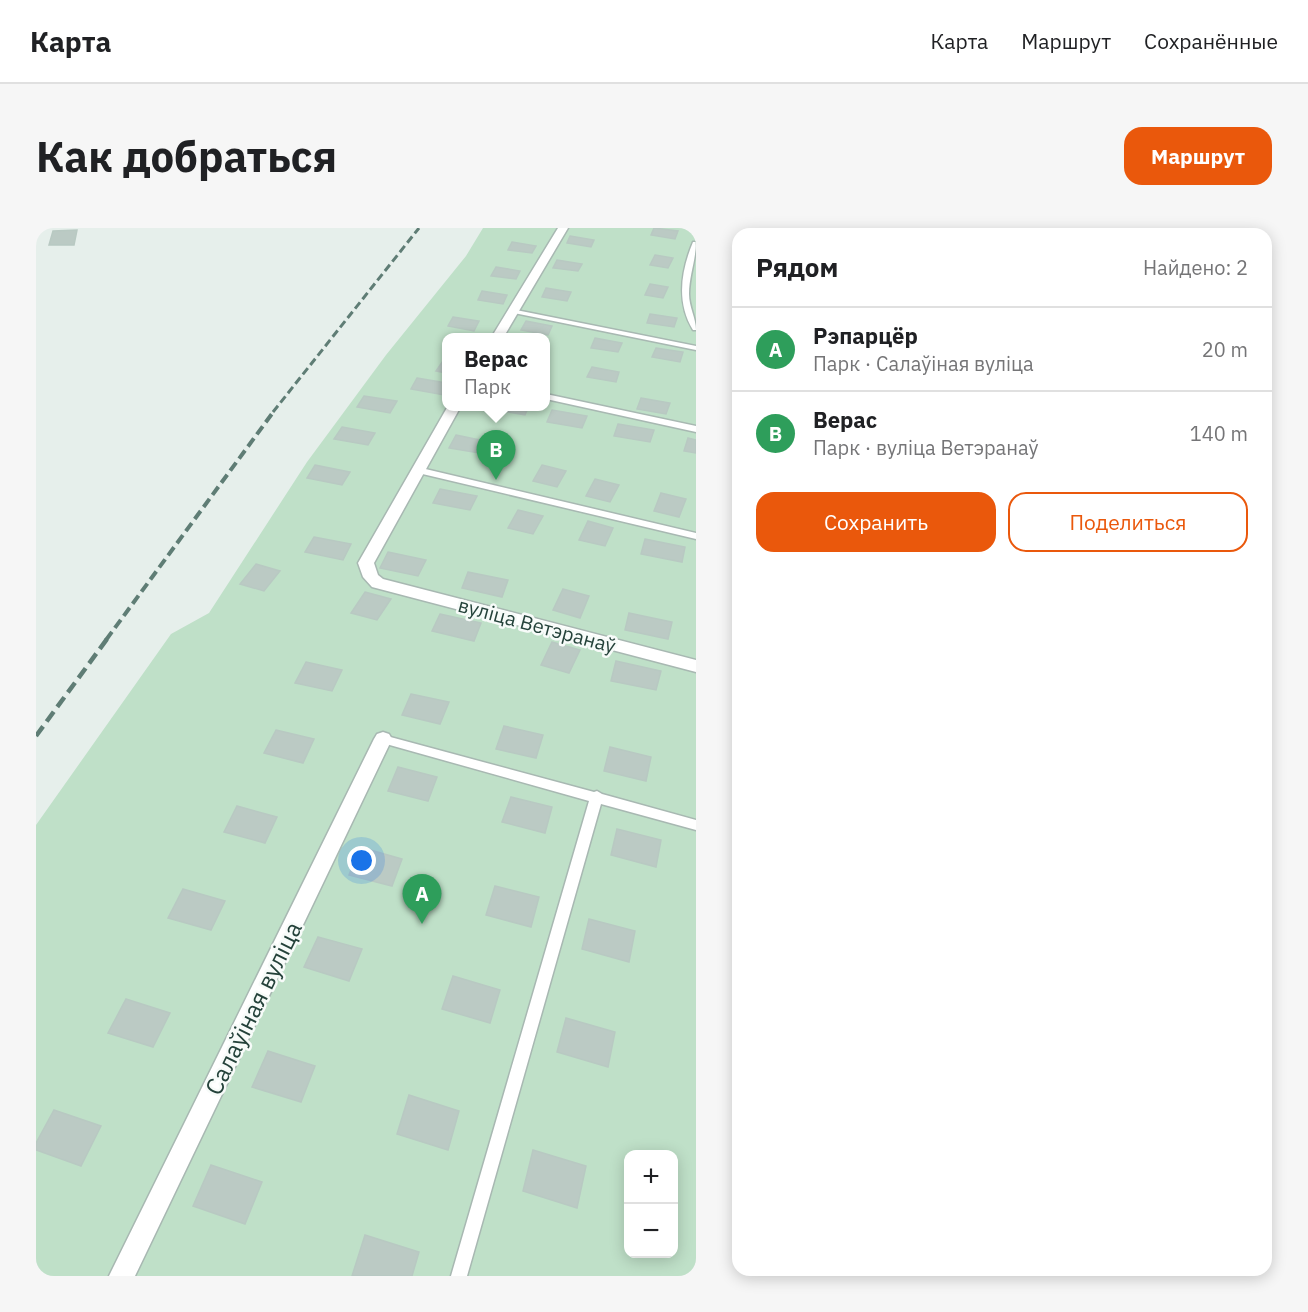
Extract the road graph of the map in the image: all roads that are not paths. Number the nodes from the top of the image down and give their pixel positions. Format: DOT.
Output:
graph roads {
  1 [pos="564,228"];
  2 [pos="696,244"];
  3 [pos="514,310"];
  4 [pos="696,328"];
  5 [pos="500,333"];
  6 [pos="696,348"];
  7 [pos="550,398"];
  8 [pos="452,411"];
  9 [pos="696,429"];
  10 [pos="417,470"];
  11 [pos="696,536"];
  12 [pos="696,666"];
  13 [pos="383,739"];
  14 [pos="597,796"];
  15 [pos="696,825"];
  16 [pos="122,1276"];
  17 [pos="459,1276"];
  1 -- 3 [label="street"];
  2 -- 4 [label="lane"];
  3 -- 5 [label="street"];
  3 -- 6 [label="lane"];
  7 -- 9 [label="lane"];
  8 -- 10 [label="street"];
  10 -- 11 [label="lane"];
  10 -- 12 [label="street, вуліца Ветэранаў"];
  13 -- 14 [label="lane"];
  13 -- 16 [label="street, Салаўіная вуліца"];
  14 -- 15 [label="lane"];
  14 -- 17 [label="lane"];
}
